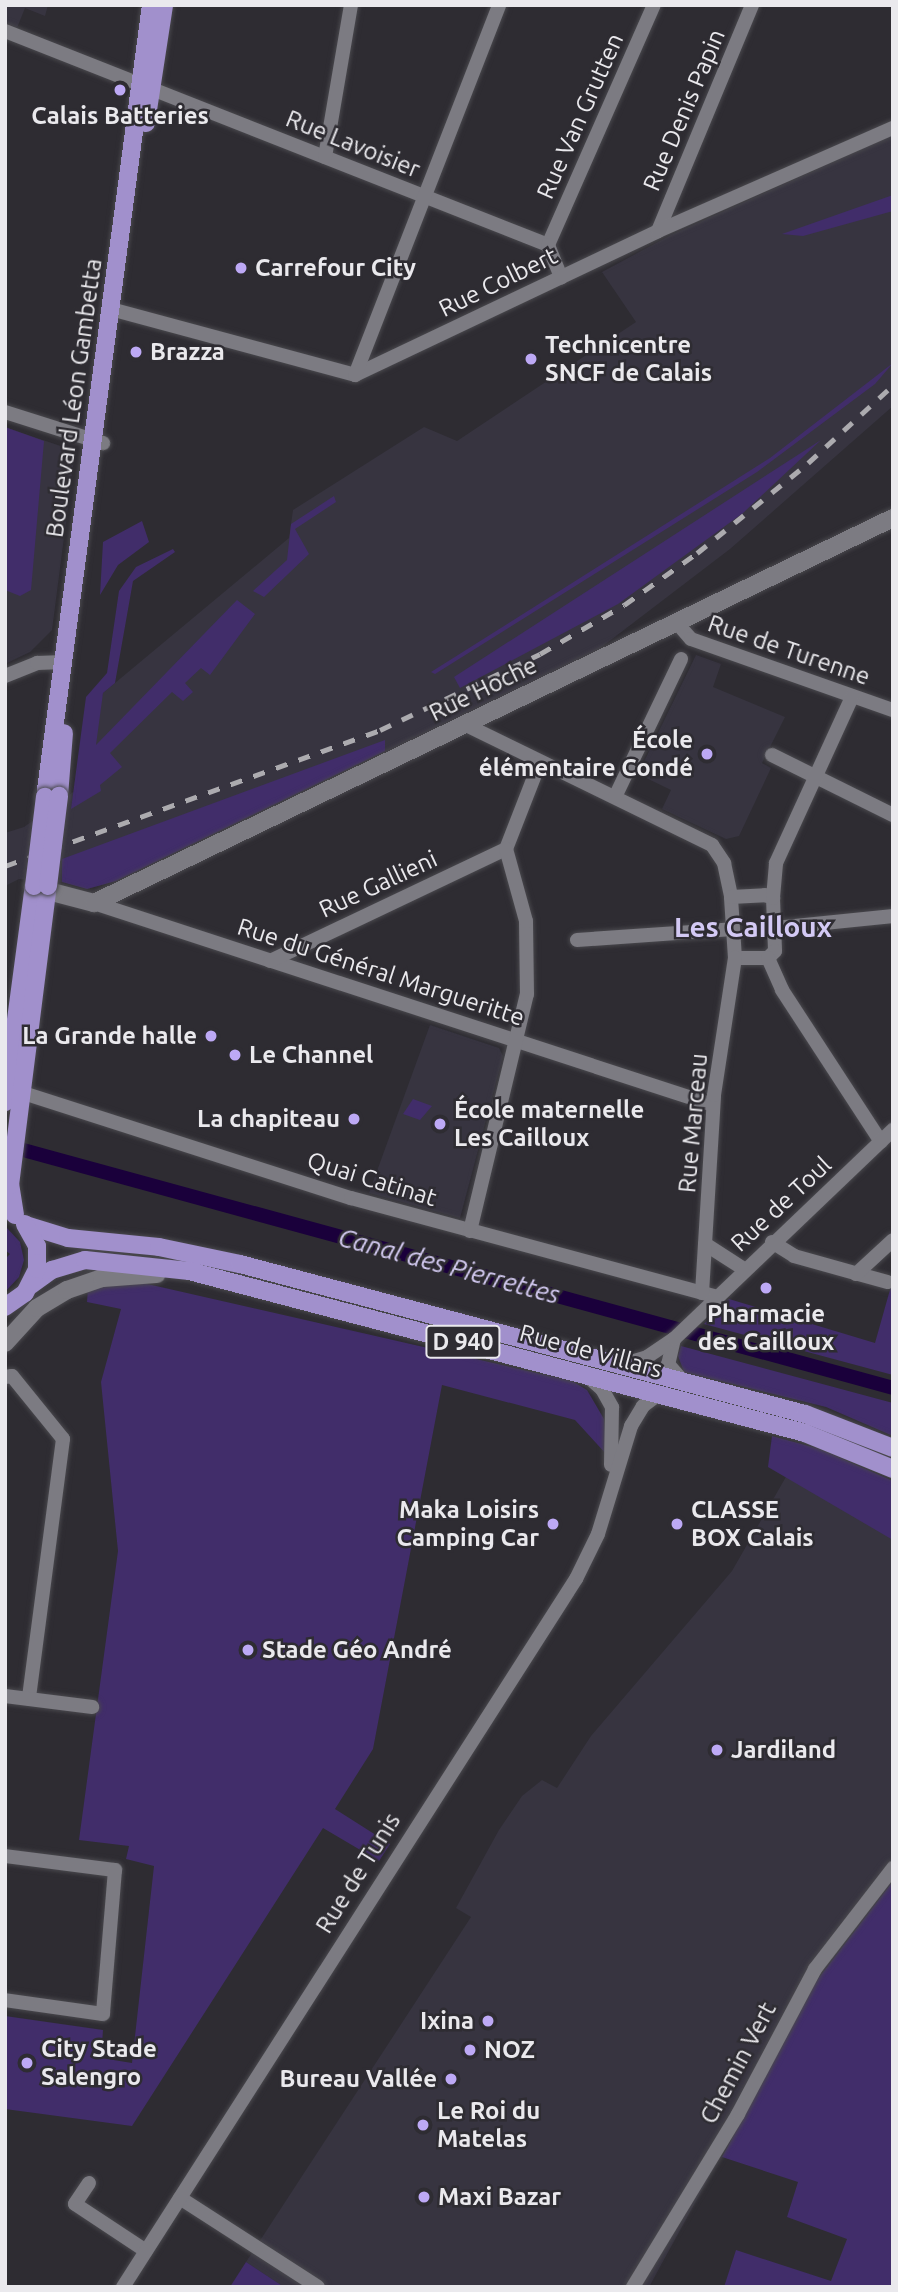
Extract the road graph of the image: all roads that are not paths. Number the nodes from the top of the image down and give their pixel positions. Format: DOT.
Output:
graph roads {
  1 [pos="151,5"];
  2 [pos="164,5"];
  3 [pos="351,5"];
  4 [pos="499,5"];
  5 [pos="654,5"];
  6 [pos="752,5"];
  7 [pos="5,31"];
  8 [pos="147,87"];
  9 [pos="893,128"];
  10 [pos="325,157"];
  11 [pos="425,197"];
  12 [pos="658,231"];
  13 [pos="548,245"];
  14 [pos="561,277"];
  15 [pos="115,310"];
  16 [pos="355,375"];
  17 [pos="5,412"];
  18 [pos="98,442"];
  19 [pos="893,518"];
  20 [pos="677,623"];
  21 [pos="681,659"];
  22 [pos="63,662"];
  23 [pos="5,676"];
  24 [pos="852,697"];
  25 [pos="893,710"];
  26 [pos="466,725"];
  27 [pos="772,755"];
  28 [pos="540,762"];
  29 [pos="816,777"];
  30 [pos="52,796"];
  31 [pos="615,797"];
  32 [pos="893,815"];
  33 [pos="506,849"];
  34 [pos="40,887"];
  35 [pos="731,897"];
  36 [pos="773,898"];
  37 [pos="94,903"];
  38 [pos="893,916"];
  39 [pos="775,928"];
  40 [pos="733,929"];
  41 [pos="578,940"];
  42 [pos="735,958"];
  43 [pos="768,958"];
  44 [pos="270,961"];
  45 [pos="518,1042"];
  46 [pos="13,1098"];
  47 [pos="713,1105"];
  48 [pos="893,1130"];
  49 [pos="881,1142"];
  50 [pos="15,1216"];
  51 [pos="470,1231"];
  52 [pos="893,1240"];
  53 [pos="772,1242"];
  54 [pos="705,1244"];
  55 [pos="744,1269"];
  56 [pos="856,1273"];
  57 [pos="215,1277"];
  58 [pos="887,1282"];
  59 [pos="31,1285"];
  60 [pos="708,1295"];
  61 [pos="5,1307"];
  62 [pos="674,1339"];
  63 [pos="5,1343"];
  64 [pos="620,1365"];
  65 [pos="585,1374"];
  66 [pos="8,1377"];
  67 [pos="685,1382"];
  68 [pos="659,1394"];
  69 [pos="893,1448"];
  70 [pos="893,1469"];
  71 [pos="602,1518"];
  72 [pos="5,1696"];
  73 [pos="29,1699"];
  74 [pos="92,1707"];
  75 [pos="5,1856"];
  76 [pos="893,1868"];
  77 [pos="5,2000"];
  78 [pos="89,2183"];
  79 [pos="180,2198"];
  80 [pos="146,2251"];
  81 [pos="123,2287"];
  82 [pos="318,2287"];
  83 [pos="633,2287"];
  1 -- 8 [label="main road, Boulevard Léon Gambetta"];
  2 -- 8 [label="main road, Boulevard Léon Gambetta"];
  3 -- 10 [label="street"];
  4 -- 11 [label="street"];
  5 -- 13 [label="street, Rue Van Grutten"];
  6 -- 12 [label="street, Rue Denis Papin"];
  7 -- 8 [label="street, Rue Lavoisier"];
  8 -- 10 [label="street, Rue Lavoisier"];
  8 -- 15 [label="main road, Boulevard Léon Gambetta"];
  9 -- 12 [label="street, Rue Colbert"];
  10 -- 11 [label="street, Rue Lavoisier"];
  11 -- 13 [label="street, Rue Lavoisier"];
  11 -- 16 [label="street"];
  12 -- 14 [label="street, Rue Colbert"];
  13 -- 14 [label="street"];
  14 -- 16 [label="street, Rue Colbert"];
  15 -- 16 [label="street"];
  15 -- 18 [label="main road, Boulevard Léon Gambetta"];
  17 -- 18 [label="street"];
  18 -- 22 [label="main road, Boulevard Léon Gambetta"];
  18 -- 30 [label="main road, Boulevard Léon Gambetta"];
  19 -- 20 [label="street, Rue Hoche"];
  20 -- 24 [label="street, Rue de Turenne"];
  20 -- 26 [label="street, Rue Hoche"];
  21 -- 31 [label="street"];
  22 -- 23 [label="street"];
  22 -- 30 [label="main road, Boulevard Léon Gambetta"];
  24 -- 25 [label="street, Rue de Turenne"];
  24 -- 29 [label="street"];
  26 -- 28 [label="street, Rue Marceau"];
  26 -- 37 [label="street, Rue Hoche"];
  27 -- 29 [label="street"];
  28 -- 31 [label="street, Rue Marceau"];
  28 -- 33 [label="street"];
  29 -- 32 [label="street"];
  29 -- 36 [label="street"];
  30 -- 34 [label="main road, bridge"];
  31 -- 35 [label="street, Rue Marceau"];
  33 -- 44 [label="street, Rue Gallieni"];
  33 -- 45 [label="street"];
  34 -- 37 [label="street, Rue du Général Margueritte"];
  34 -- 46 [label="main road"];
  35 -- 36 [label="street"];
  35 -- 40 [label="street, Rue Marceau"];
  36 -- 39 [label="street"];
  37 -- 44 [label="street, Rue du Général Margueritte"];
  38 -- 39 [label="street"];
  39 -- 43 [label="street"];
  40 -- 41 [label="street"];
  40 -- 42 [label="street, Rue Marceau"];
  42 -- 43 [label="street"];
  42 -- 47 [label="street, Rue Marceau"];
  43 -- 49 [label="street"];
  44 -- 45 [label="street, Rue du Général Margueritte"];
  45 -- 47 [label="street, Rue du Général Margueritte"];
  45 -- 51 [label="street"];
  46 -- 50 [label="main road"];
  46 -- 51 [label="street, Quai Catinat"];
  47 -- 54 [label="street, Rue Marceau"];
  48 -- 49 [label="street, Rue de Toul"];
  49 -- 53 [label="street, Rue de Toul"];
  50 -- 59 [label="main road"];
  50 -- 64 [label="main road, Rue de Villars / D 940"];
  51 -- 60 [label="street, Quai Catinat"];
  52 -- 56 [label="street"];
  53 -- 55 [label="street, Rue de Toul"];
  53 -- 56 [label="street"];
  54 -- 55 [label="street"];
  54 -- 60 [label="street, Rue Marceau"];
  55 -- 60 [label="street, Rue de Toul"];
  56 -- 58 [label="street"];
  57 -- 59 [label="main road, Rue de Villars / D 940"];
  57 -- 63 [label="street"];
  57 -- 65 [label="main road, Rue de Villars / D 940"];
  59 -- 61 [label="main road, Rue de Villars"];
  60 -- 62 [label="street, Rue de Toul"];
  62 -- 64 [label="street"];
  62 -- 67 [label="street"];
  64 -- 67 [label="main road, Rue de Villars / D 940"];
  65 -- 68 [label="main road, Rue de Villars / D 940"];
  65 -- 71 [label="street, Rue de Tunis"];
  66 -- 73 [label="street"];
  67 -- 69 [label="main road, Rue de Villars / D 940"];
  68 -- 70 [label="main road, Rue de Villars / D 940"];
  68 -- 71 [label="street, Rue de Tunis"];
  71 -- 79 [label="street, Rue de Tunis"];
  72 -- 73 [label="street"];
  73 -- 74 [label="street"];
  75 -- 77 [label="street"];
  76 -- 83 [label="street, Chemin Vert"];
  78 -- 80 [label="street"];
  79 -- 80 [label="street, Rue de Tunis"];
  79 -- 82 [label="street"];
  80 -- 81 [label="street, Rue de Tunis"];
}
